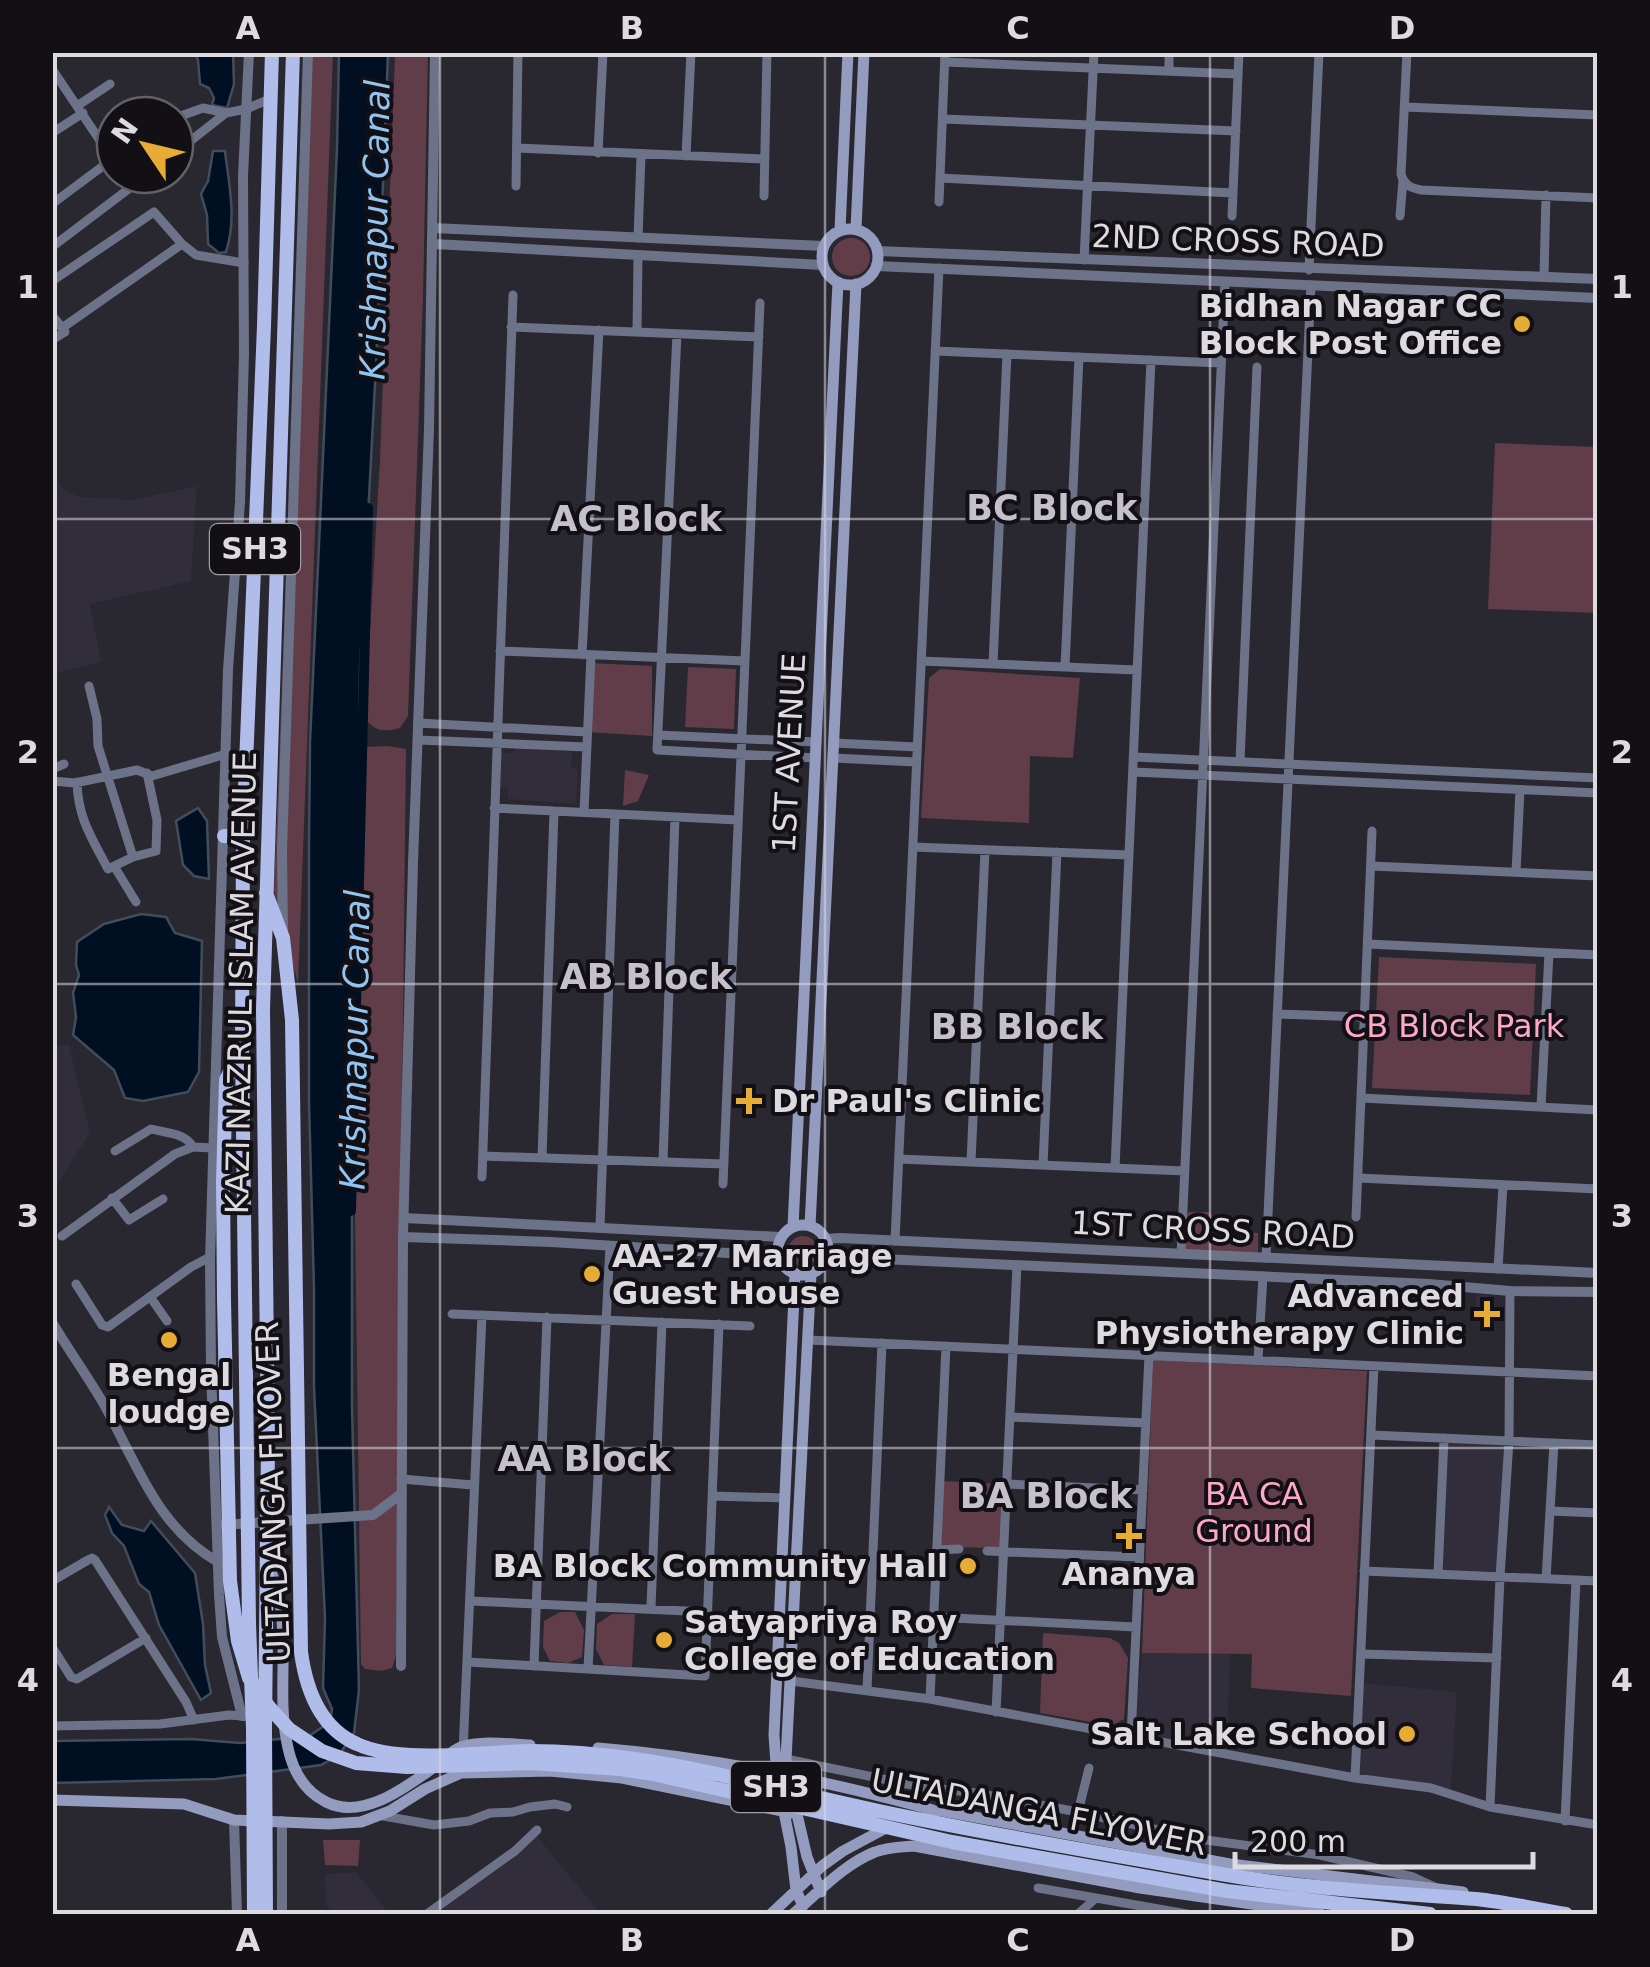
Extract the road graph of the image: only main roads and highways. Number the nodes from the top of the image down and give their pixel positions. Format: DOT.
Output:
graph roads {
  1 [pos="272,52"];
  2 [pos="294,52"];
  3 [pos="848,52"];
  4 [pos="864,52"];
  5 [pos="856,229"];
  6 [pos="840,230"];
  7 [pos="838,282"];
  8 [pos="856,284"];
  9 [pos="832,420"];
  10 [pos="849,420"];
  11 [pos="813,824"];
  12 [pos="830,826"];
  13 [pos="224,836"];
  14 [pos="243,837"];
  15 [pos="266,893"];
  16 [pos="242,1046"];
  17 [pos="802,1057"];
  18 [pos="818,1058"];
  19 [pos="810,1226"];
  20 [pos="793,1227"];
  21 [pos="796,1274"];
  22 [pos="811,1274"];
  23 [pos="789,1408"];
  24 [pos="804,1409"];
  25 [pos="268,1559"];
  26 [pos="254,1722"];
  27 [pos="783,1775"];
  28 [pos="52,1800"];
  29 [pos="933,1810"];
  30 [pos="790,1813"];
  31 [pos="1172,1874"];
  32 [pos="813,1875"];
  33 [pos="796,1890"];
  34 [pos="820,1892"];
  35 [pos="798,1910"];
  36 [pos="1509,1910"];
  37 [pos="254,1914"];
  38 [pos="266,1914"];
  39 [pos="771,1914"];
  40 [pos="1321,1914"];
  41 [pos="1430,1914"];
  42 [pos="1566,1914"];
  1 -- 14 [label="main road, KAZI NAZRUL ISLAM AVENUE / SH3"];
  2 -- 15 [label="main road, KAZI NAZRUL ISLAM AVENUE / SH3"];
  3 -- 6 [label="main road"];
  4 -- 5 [label="main road"];
  5 -- 6 [label="main road"];
  5 -- 8 [label="main road"];
  6 -- 7 [label="main road"];
  7 -- 8 [label="main road"];
  7 -- 9 [label="main road, 1ST AVENUE"];
  8 -- 10 [label="main road, 1ST AVENUE"];
  9 -- 10 [label="main road"];
  9 -- 11 [label="main road, 1ST AVENUE"];
  10 -- 12 [label="main road, 1ST AVENUE"];
  11 -- 12 [label="main road"];
  11 -- 17 [label="main road, 1ST AVENUE"];
  12 -- 18 [label="main road, 1ST AVENUE"];
  13 -- 14 [label="main road"];
  14 -- 16 [label="main road, KAZI NAZRUL ISLAM AVENUE / SH3"];
  15 -- 25 [label="main road, KAZI NAZRUL ISLAM AVENUE"];
  15 -- 31 [label="main road, ULTADANGA FLYOVER / SH3"];
  16 -- 26 [label="main road, KAZI NAZRUL ISLAM AVENUE"];
  16 -- 31 [label="main road, ULTADANGA FLYOVER / SH3"];
  17 -- 18 [label="main road"];
  17 -- 20 [label="main road, 1ST AVENUE"];
  18 -- 19 [label="main road, 1ST AVENUE"];
  19 -- 20 [label="main road"];
  19 -- 22 [label="main road"];
  20 -- 21 [label="main road"];
  21 -- 22 [label="main road"];
  21 -- 23 [label="main road"];
  22 -- 24 [label="main road"];
  23 -- 24 [label="main road"];
  23 -- 27 [label="main road"];
  24 -- 27 [label="main road"];
  25 -- 26 [label="main road, KAZI NAZRUL ISLAM AVENUE"];
  25 -- 27 [label="main road"];
  26 -- 37 [label="main road"];
  26 -- 38 [label="main road, KAZI NAZRUL ISLAM AVENUE"];
  27 -- 29 [label="main road"];
  27 -- 30 [label="main road"];
  28 -- 30 [label="main road"];
  29 -- 32 [label="main road"];
  29 -- 36 [label="main road"];
  30 -- 32 [label="main road"];
  30 -- 33 [label="main road"];
  31 -- 36 [label="main road, ULTADANGA FLYOVER / SH3"];
  31 -- 41 [label="main road, ULTADANGA FLYOVER / SH3"];
  32 -- 33 [label="main road"];
  32 -- 34 [label="main road"];
  33 -- 35 [label="main road"];
  33 -- 39 [label="main road"];
  34 -- 35 [label="main road"];
  34 -- 40 [label="main road"];
  36 -- 42 [label="main road, SH3"];
}
